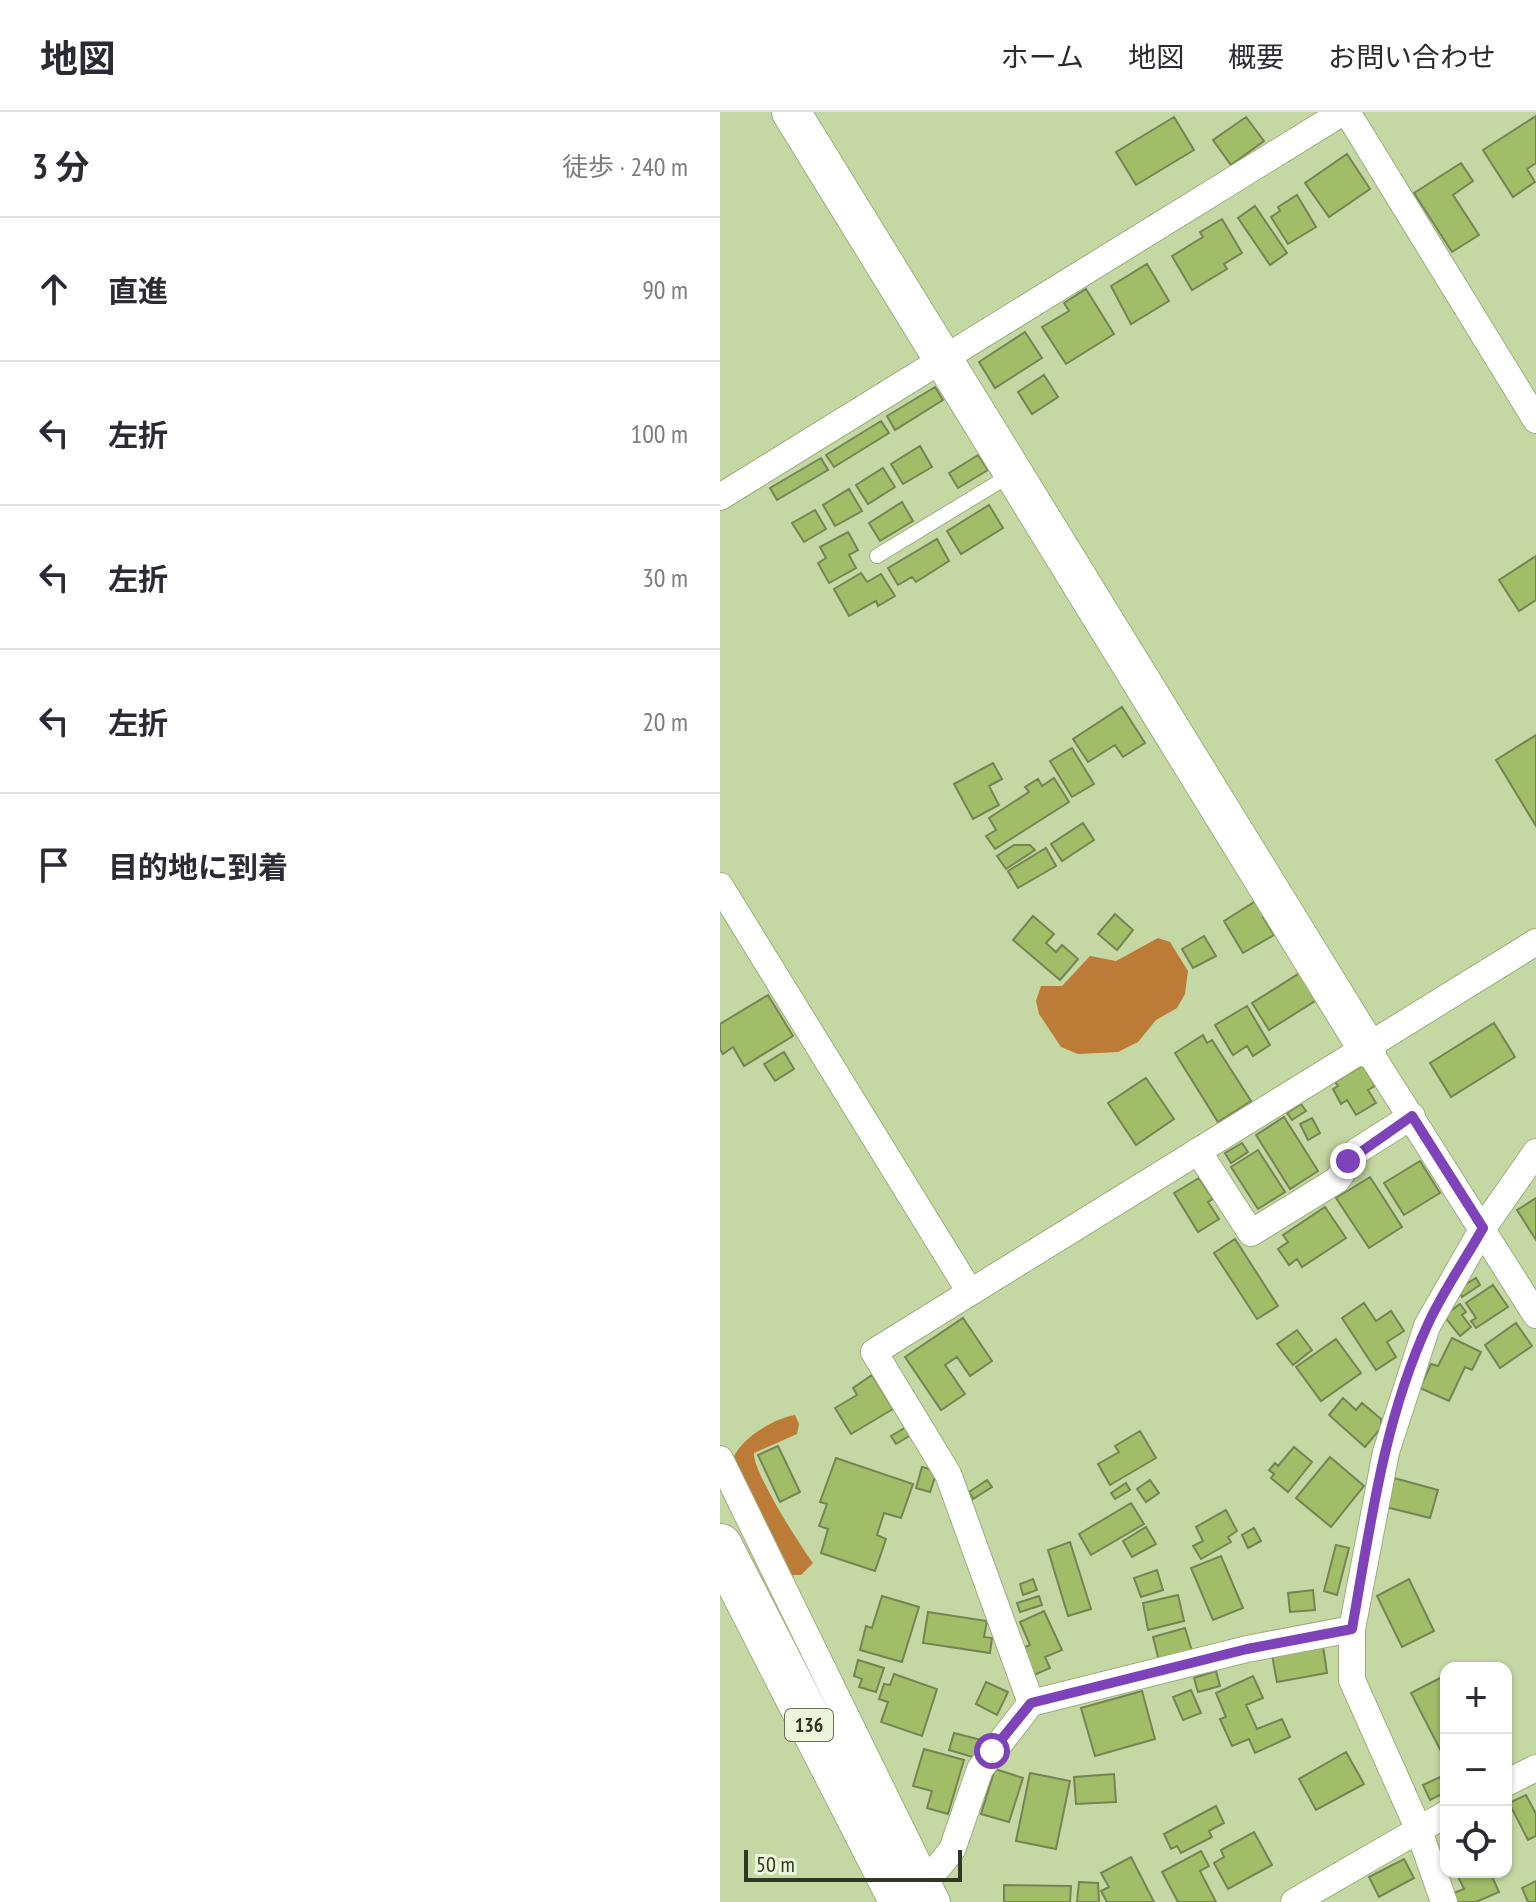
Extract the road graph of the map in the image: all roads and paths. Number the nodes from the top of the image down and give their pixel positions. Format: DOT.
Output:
graph roads {
  1 [pos="791,112"];
  2 [pos="1345,112"];
  3 [pos="942,360"];
  4 [pos="1536,420"];
  5 [pos="1012,474"];
  6 [pos="720,497"];
  7 [pos="877,556"];
  8 [pos="720,886"];
  9 [pos="1536,942"];
  10 [pos="1367,1048"];
  11 [pos="1412,1116"];
  12 [pos="1198,1151"];
  13 [pos="1536,1152"];
  14 [pos="1483,1228"];
  15 [pos="970,1292"];
  16 [pos="1536,1315"];
  17 [pos="720,1459"];
  18 [pos="720,1546"];
  19 [pos="1352,1629"];
  20 [pos="1031,1703"];
  21 [pos="1536,1768"];
  22 [pos="1512,1780"];
  23 [pos="1440,1817"];
  24 [pos="1418,1828"];
  25 [pos="922,1895"];
  26 [pos="1294,1902"];
  27 [pos="1444,1902"];
  1 -- 3 [label="street"];
  2 -- 3 [label="street"];
  2 -- 4 [label="street"];
  3 -- 5 [label="street"];
  3 -- 6 [label="street"];
  5 -- 7 [label="lane"];
  5 -- 10 [label="street"];
  8 -- 15 [label="street"];
  9 -- 10 [label="street"];
  10 -- 11 [label="street"];
  10 -- 12 [label="street"];
  11 -- 12 [label="street"];
  11 -- 14 [label="street"];
  12 -- 15 [label="street"];
  13 -- 14 [label="street"];
  14 -- 16 [label="street"];
  14 -- 19 [label="street"];
  15 -- 20 [label="street"];
  17 -- 25 [label="street"];
  18 -- 25 [label="highway, 136"];
  19 -- 20 [label="street"];
  19 -- 24 [label="street"];
  20 -- 25 [label="street"];
  21 -- 22 [label="street"];
  23 -- 24 [label="street"];
  24 -- 26 [label="street"];
  24 -- 27 [label="street"];
}
